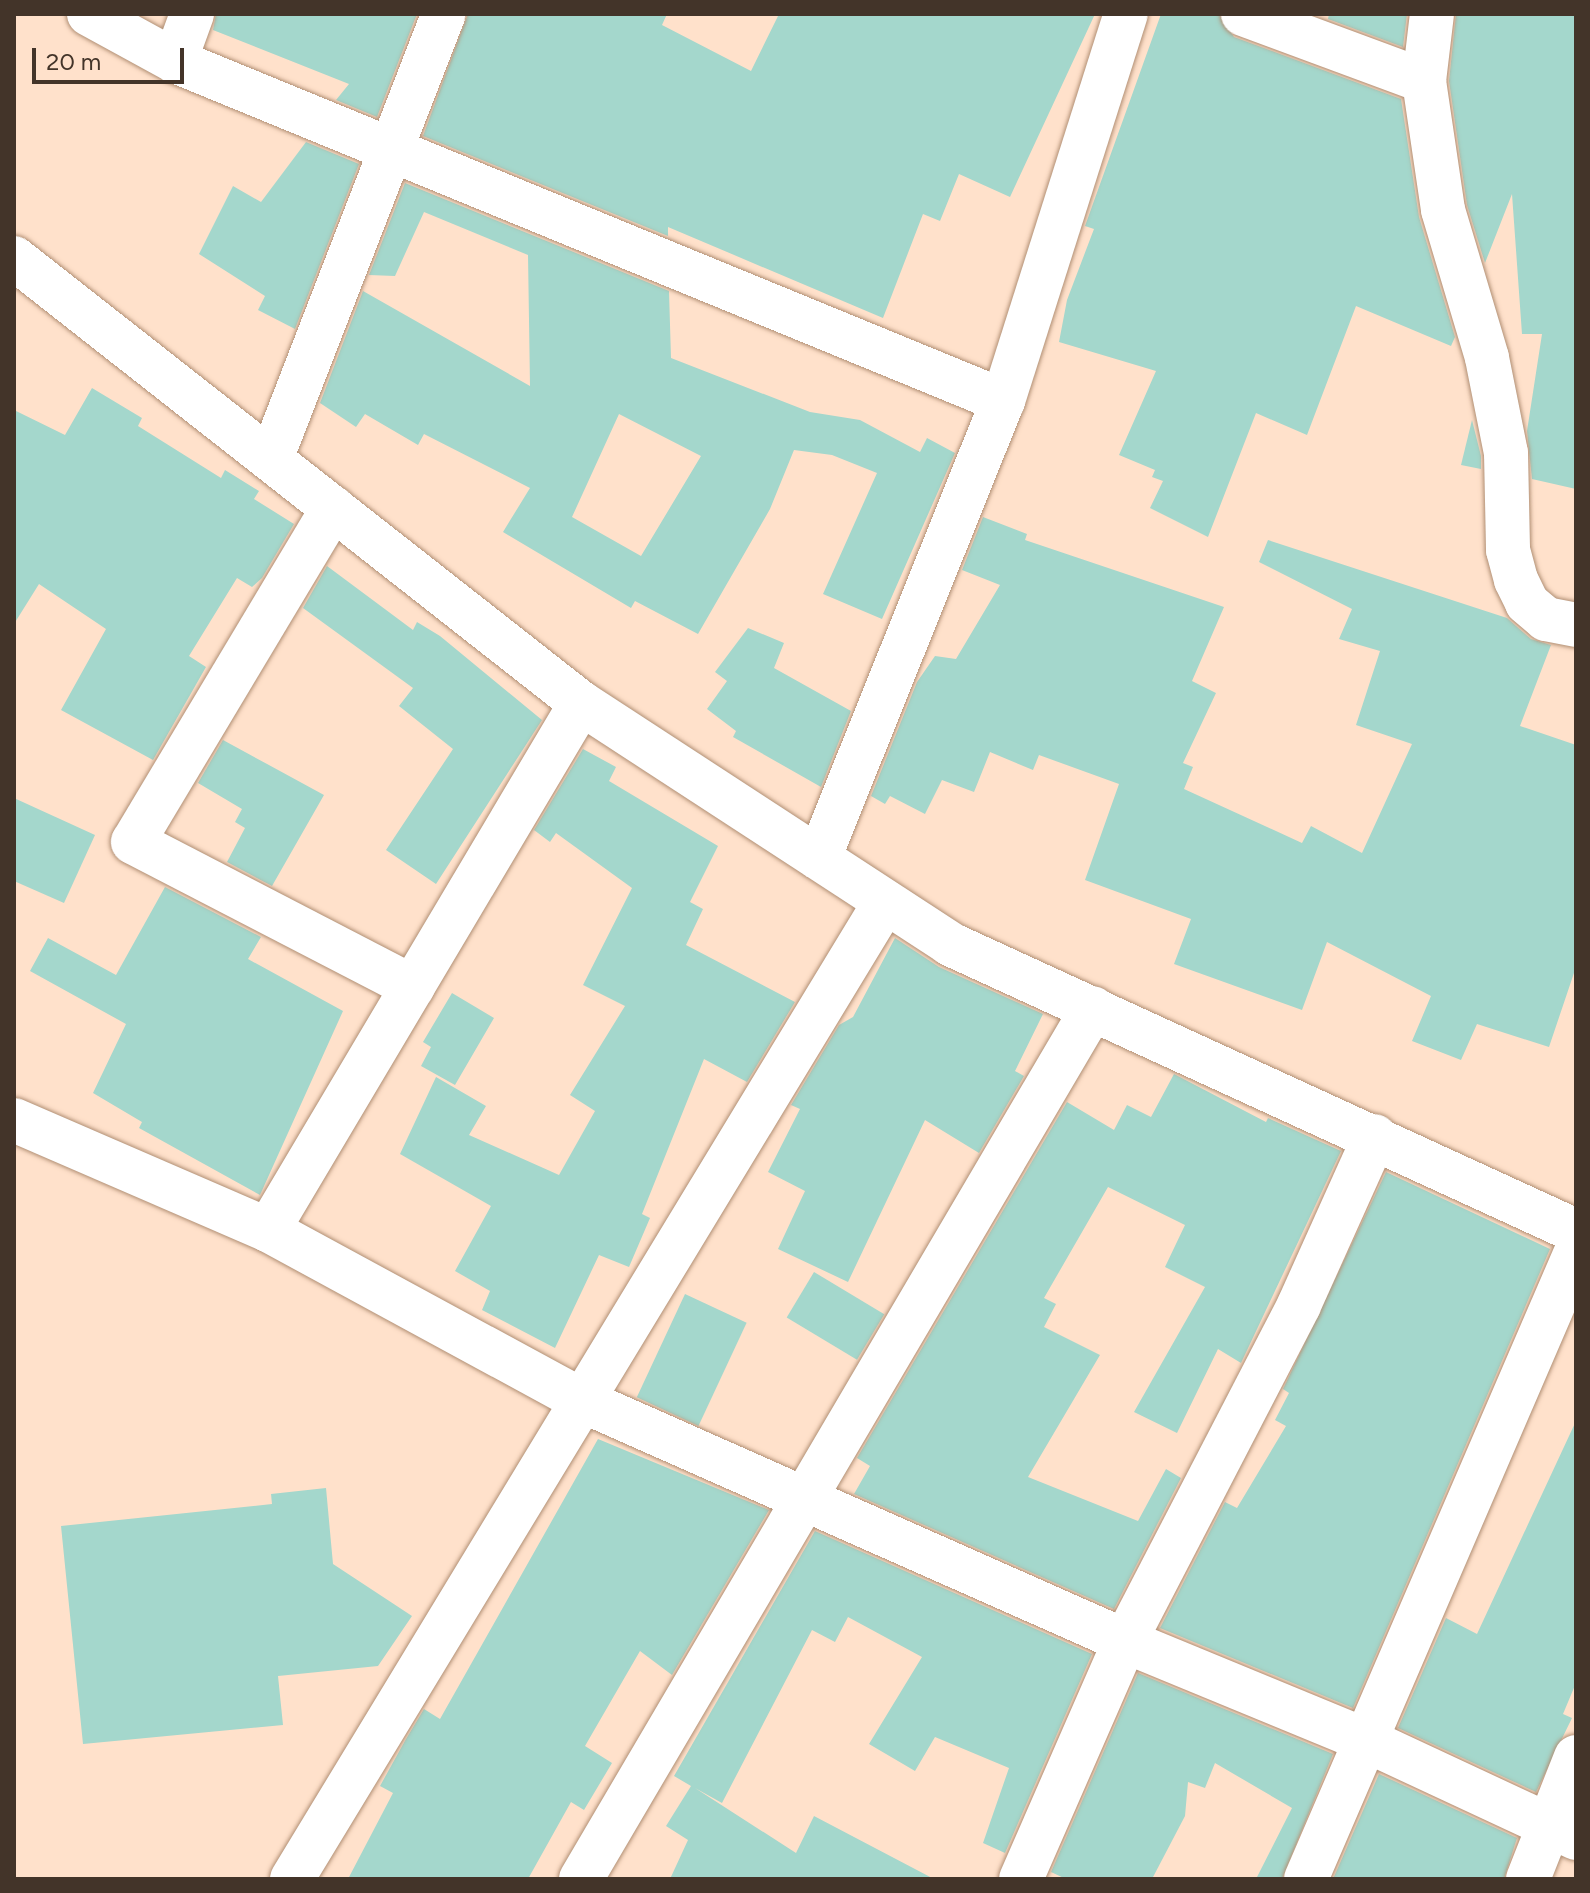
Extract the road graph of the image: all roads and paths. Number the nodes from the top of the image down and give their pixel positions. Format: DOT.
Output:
graph roads {
  1 [pos="89,14"];
  2 [pos="192,14"];
  3 [pos="444,14"];
  4 [pos="1126,14"];
  5 [pos="1243,14"];
  6 [pos="1432,14"];
  7 [pos="175,61"];
  8 [pos="1424,81"];
  9 [pos="393,146"];
  10 [pos="14,258"];
  11 [pos="1003,401"];
  12 [pos="271,459"];
  13 [pos="333,508"];
  14 [pos="1576,625"];
  15 [pos="581,703"];
  16 [pos="819,858"];
  17 [pos="885,902"];
  18 [pos="413,987"];
  19 [pos="1093,1008"];
  20 [pos="14,1120"];
  21 [pos="1375,1136"];
  22 [pos="268,1230"];
  23 [pos="1576,1231"];
  24 [pos="1576,1252"];
  25 [pos="581,1400"];
  26 [pos="805,1500"];
  27 [pos="1125,1641"];
  28 [pos="1370,1742"];
  29 [pos="1576,1757"];
  30 [pos="1563,1831"];
  31 [pos="292,1879"];
  32 [pos="581,1879"];
  33 [pos="1021,1879"];
  34 [pos="1306,1879"];
  35 [pos="1528,1879"];
  1 -- 7 [label="street"];
  2 -- 7 [label="street"];
  3 -- 9 [label="street"];
  4 -- 11 [label="street"];
  5 -- 8 [label="street"];
  6 -- 8 [label="street"];
  7 -- 9 [label="street"];
  8 -- 14 [label="street"];
  9 -- 11 [label="street"];
  9 -- 12 [label="street"];
  10 -- 12 [label="street"];
  11 -- 16 [label="street"];
  12 -- 13 [label="street"];
  13 -- 15 [label="street"];
  13 -- 18 [label="street"];
  15 -- 16 [label="street"];
  15 -- 18 [label="street"];
  16 -- 17 [label="street"];
  17 -- 19 [label="street"];
  17 -- 25 [label="street"];
  18 -- 22 [label="street"];
  19 -- 21 [label="street"];
  19 -- 26 [label="street"];
  20 -- 22 [label="street"];
  21 -- 23 [label="street"];
  21 -- 27 [label="street"];
  22 -- 25 [label="street"];
  24 -- 28 [label="street"];
  25 -- 26 [label="street"];
  25 -- 31 [label="street"];
  26 -- 27 [label="street"];
  26 -- 32 [label="street"];
  27 -- 28 [label="street"];
  27 -- 33 [label="street"];
  28 -- 30 [label="street"];
  28 -- 34 [label="street"];
  29 -- 30 [label="street"];
  30 -- 35 [label="street"];
}
